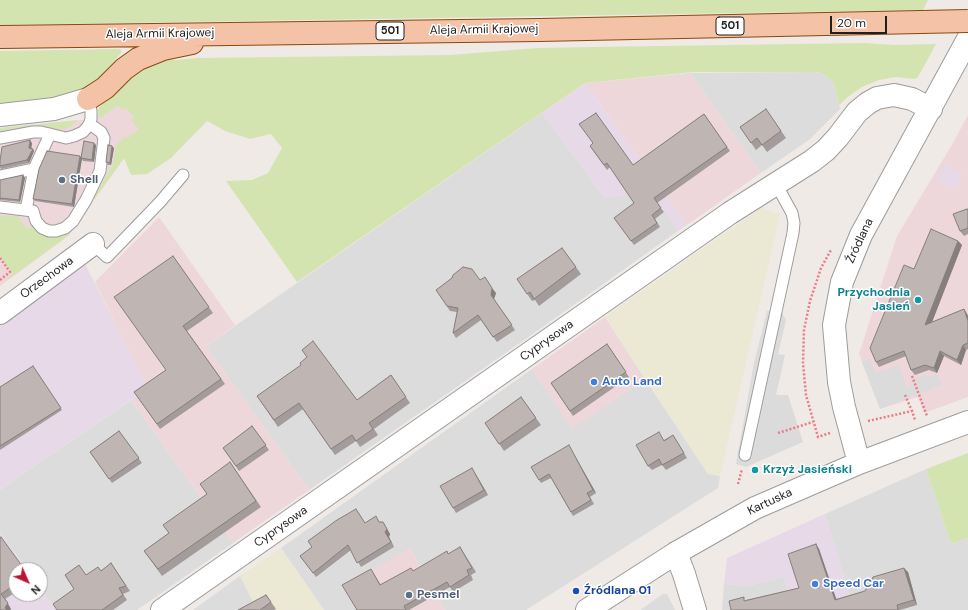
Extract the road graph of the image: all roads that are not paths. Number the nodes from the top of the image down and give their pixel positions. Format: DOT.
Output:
graph roads {
  1 [pos="968,21"];
  2 [pos="240,33"];
  3 [pos="0,37"];
  4 [pos="968,39"];
  5 [pos="88,99"];
  6 [pos="930,109"];
  7 [pos="0,115"];
  8 [pos="89,125"];
  9 [pos="50,134"];
  10 [pos="0,138"];
  11 [pos="34,169"];
  12 [pos="183,175"];
  13 [pos="0,176"];
  14 [pos="776,184"];
  15 [pos="0,207"];
  16 [pos="26,210"];
  17 [pos="93,244"];
  18 [pos="0,313"];
  19 [pos="968,422"];
  20 [pos="745,455"];
  21 [pos="859,463"];
  22 [pos="676,553"];
  23 [pos="162,610"];
  24 [pos="587,610"];
  25 [pos="695,610"];
  1 -- 2 [label="main road, Aleja Armii Krajowej / 501, bridge"];
  2 -- 3 [label="main road, Aleja Armii Krajowej / 501"];
  2 -- 5 [label="main road"];
  4 -- 6 [label="street, Źródlana"];
  5 -- 7 [label="street"];
  5 -- 8 [label="lane"];
  6 -- 14 [label="street, Cyprysowa"];
  6 -- 21 [label="street, Źródlana"];
  8 -- 9 [label="lane"];
  8 -- 16 [label="lane"];
  9 -- 10 [label="lane"];
  9 -- 11 [label="lane"];
  11 -- 13 [label="lane"];
  11 -- 16 [label="lane"];
  12 -- 17 [label="lane"];
  14 -- 20 [label="lane"];
  14 -- 23 [label="street, Cyprysowa"];
  15 -- 16 [label="lane"];
  17 -- 18 [label="street, Orzechowa"];
  19 -- 21 [label="street, Kartuska"];
  21 -- 22 [label="street, Kartuska"];
  22 -- 24 [label="street, Kartuska"];
  22 -- 25 [label="street"];
}
